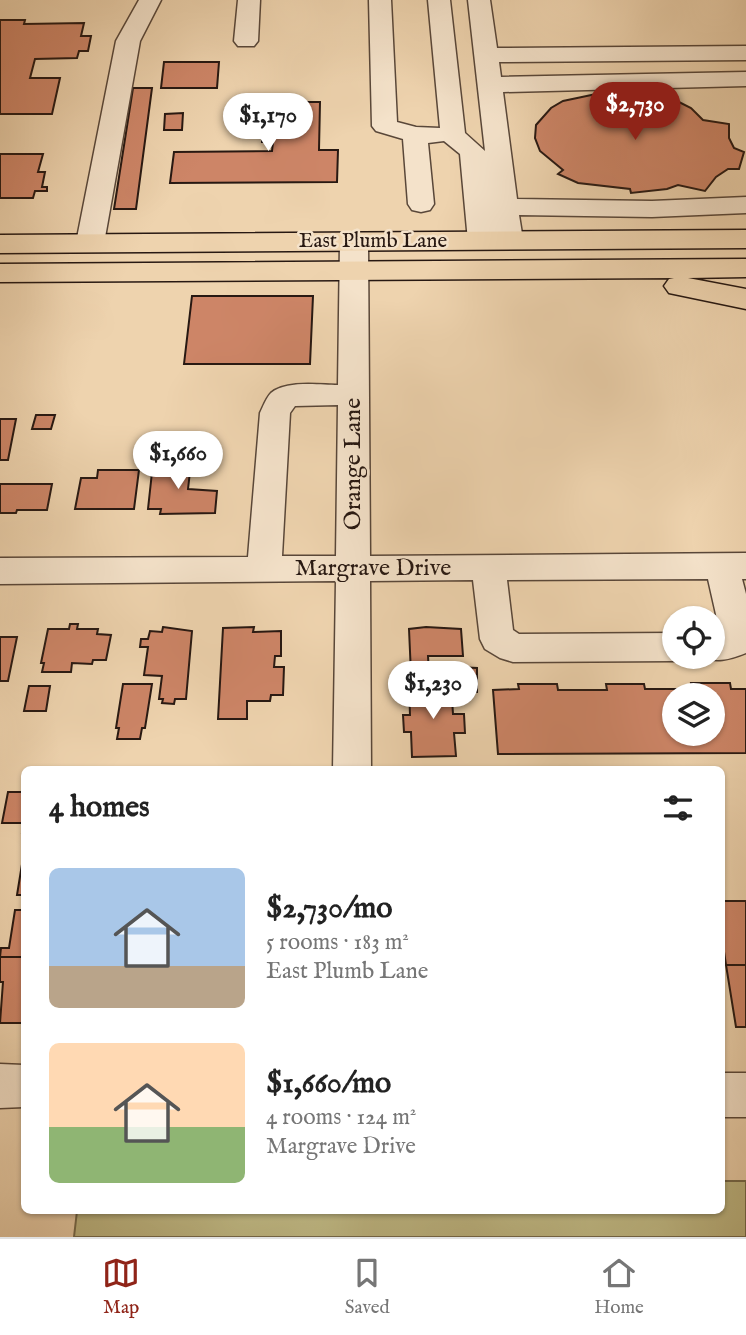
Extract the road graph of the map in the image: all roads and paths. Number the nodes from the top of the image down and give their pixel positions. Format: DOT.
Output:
graph roads {
  1 [pos="150,0"];
  2 [pos="249,0"];
  3 [pos="380,0"];
  4 [pos="439,0"];
  5 [pos="479,0"];
  6 [pos="246,41"];
  7 [pos="746,53"];
  8 [pos="486,55"];
  9 [pos="746,79"];
  10 [pos="489,85"];
  11 [pos="415,135"];
  12 [pos="453,135"];
  13 [pos="421,204"];
  14 [pos="746,205"];
  15 [pos="506,207"];
  16 [pos="746,230"];
  17 [pos="746,239"];
  18 [pos="601,240"];
  19 [pos="495,241"];
  20 [pos="90,243"];
  21 [pos="0,244"];
  22 [pos="354,256"];
  23 [pos="746,268"];
  24 [pos="472,271"];
  25 [pos="0,273"];
  26 [pos="746,299"];
  27 [pos="354,395"];
  28 [pos="734,566"];
  29 [pos="489,567"];
  30 [pos="353,568"];
  31 [pos="264,569"];
  32 [pos="0,570"];
  33 [pos="662,647"];
  34 [pos="725,647"];
  35 [pos="352,766"];
  36 [pos="0,1086"];
  37 [pos="21,1086"];
  38 [pos="725,1094"];
  39 [pos="746,1095"];
  1 -- 20 [label="street"];
  2 -- 6 [label="street"];
  3 -- 11 [label="street"];
  4 -- 12 [label="street"];
  5 -- 8 [label="street"];
  7 -- 8 [label="street"];
  8 -- 10 [label="street"];
  9 -- 10 [label="street"];
  10 -- 15 [label="street"];
  11 -- 12 [label="street"];
  11 -- 13 [label="street"];
  12 -- 19 [label="street"];
  14 -- 15 [label="street"];
  15 -- 19 [label="street"];
  16 -- 18 [label="main road"];
  17 -- 18 [label="main road, East Plumb Lane"];
  18 -- 19 [label="main road, East Plumb Lane"];
  19 -- 22 [label="main road, East Plumb Lane"];
  20 -- 21 [label="main road, East Plumb Lane"];
  20 -- 22 [label="main road, East Plumb Lane"];
  22 -- 24 [label="main road, East Plumb Lane"];
  22 -- 25 [label="main road, East Plumb Lane"];
  22 -- 27 [label="street, Orange Lane"];
  23 -- 24 [label="main road, East Plumb Lane"];
  24 -- 26 [label="main road"];
  27 -- 30 [label="street, Orange Lane"];
  27 -- 31 [label="street"];
  28 -- 29 [label="street, Margrave Drive"];
  28 -- 34 [label="street"];
  29 -- 30 [label="street, Margrave Drive"];
  29 -- 33 [label="street"];
  30 -- 31 [label="street, Margrave Drive"];
  30 -- 35 [label="street, Orange Lane"];
  31 -- 32 [label="street, Margrave Drive"];
  36 -- 37 [label="street"];
  38 -- 39 [label="street"];
}
